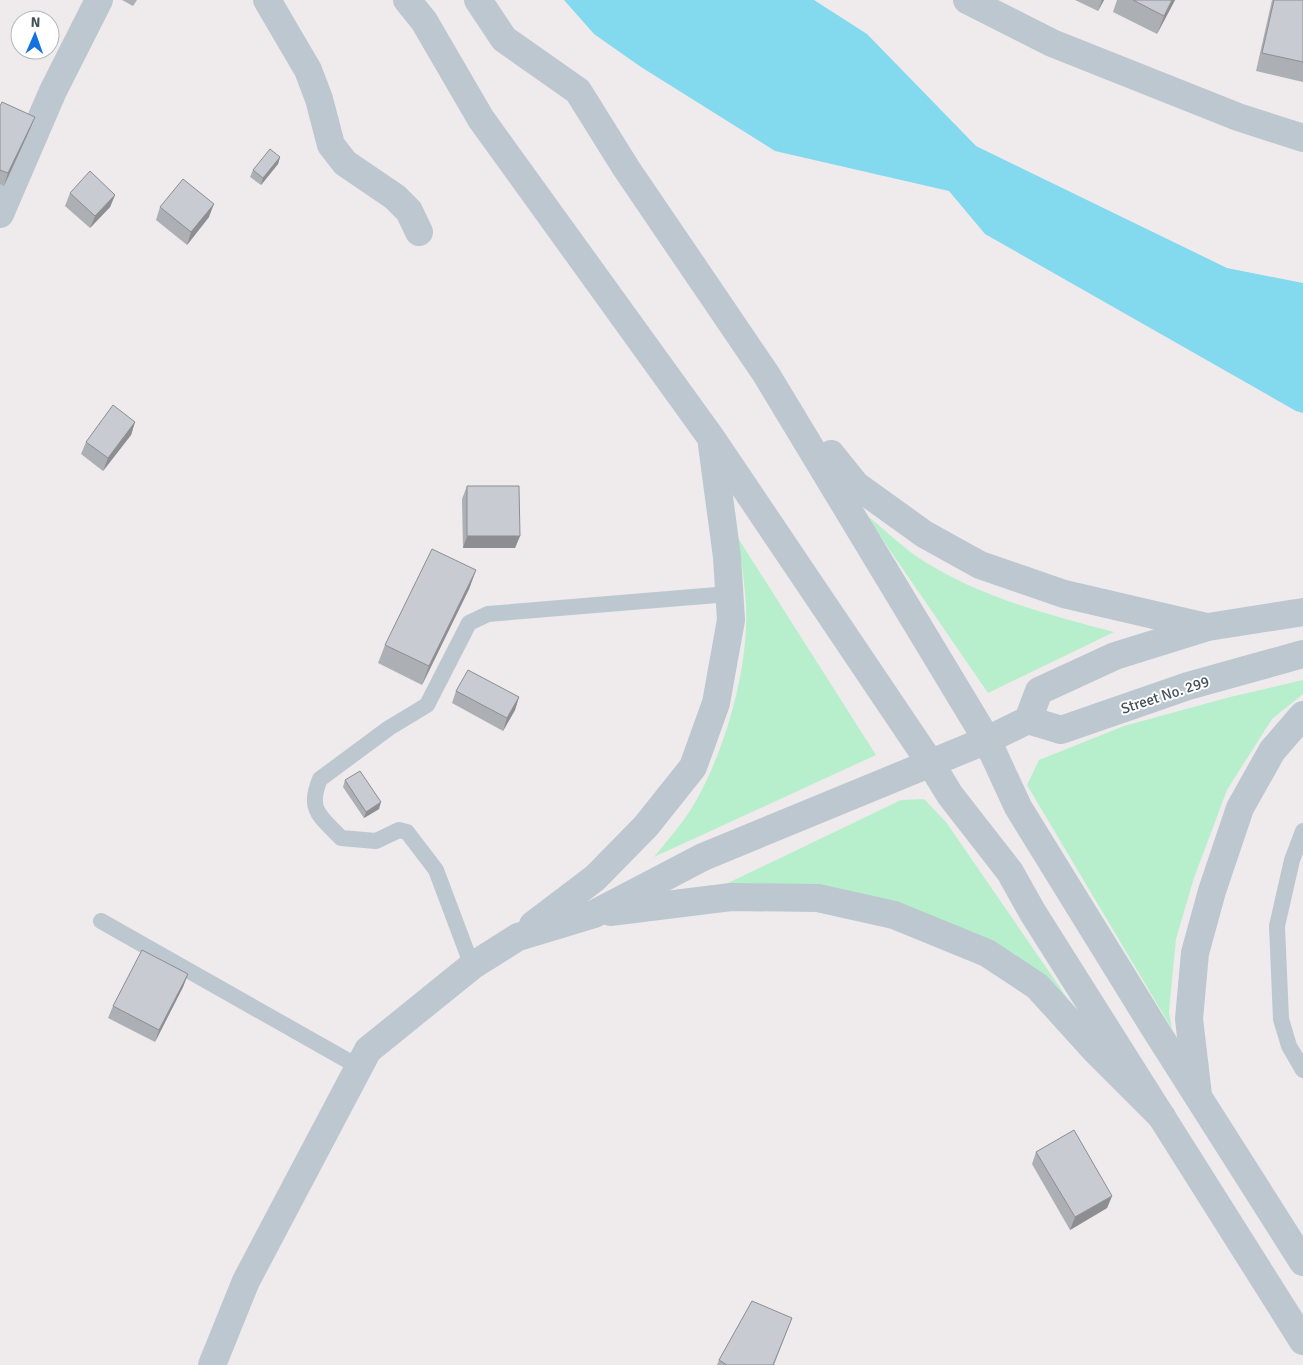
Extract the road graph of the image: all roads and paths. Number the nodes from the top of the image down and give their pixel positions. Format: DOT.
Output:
graph roads {
  1 [pos="99,0"];
  2 [pos="267,0"];
  3 [pos="407,0"];
  4 [pos="478,0"];
  5 [pos="967,0"];
  6 [pos="1303,138"];
  7 [pos="0,214"];
  8 [pos="419,232"];
  9 [pos="766,374"];
  10 [pos="712,439"];
  11 [pos="729,594"];
  12 [pos="1303,612"];
  13 [pos="1208,627"];
  14 [pos="1303,654"];
  15 [pos="1303,715"];
  16 [pos="1028,720"];
  17 [pos="987,740"];
  18 [pos="931,764"];
  19 [pos="1303,832"];
  20 [pos="594,914"];
  21 [pos="101,921"];
  22 [pos="518,937"];
  23 [pos="472,966"];
  24 [pos="359,1067"];
  25 [pos="1303,1070"];
  26 [pos="1198,1096"];
  27 [pos="1162,1118"];
  28 [pos="1303,1262"];
  29 [pos="1303,1341"];
  30 [pos="212,1365"];
  1 -- 7 [label="street"];
  2 -- 8 [label="street"];
  3 -- 10 [label="street"];
  4 -- 9 [label="street"];
  5 -- 6 [label="street"];
  9 -- 13 [label="street"];
  9 -- 17 [label="street"];
  10 -- 11 [label="street"];
  10 -- 18 [label="street"];
  11 -- 22 [label="street"];
  11 -- 23 [label="lane"];
  12 -- 13 [label="street"];
  13 -- 16 [label="street"];
  14 -- 16 [label="street, Street No. 299"];
  15 -- 26 [label="street"];
  16 -- 17 [label="street"];
  17 -- 18 [label="street"];
  17 -- 26 [label="street"];
  18 -- 20 [label="street"];
  18 -- 27 [label="street"];
  19 -- 25 [label="lane"];
  20 -- 22 [label="street"];
  20 -- 27 [label="street"];
  21 -- 24 [label="lane"];
  22 -- 23 [label="street"];
  23 -- 24 [label="street"];
  24 -- 30 [label="street"];
  26 -- 28 [label="street"];
  27 -- 29 [label="street"];
}
